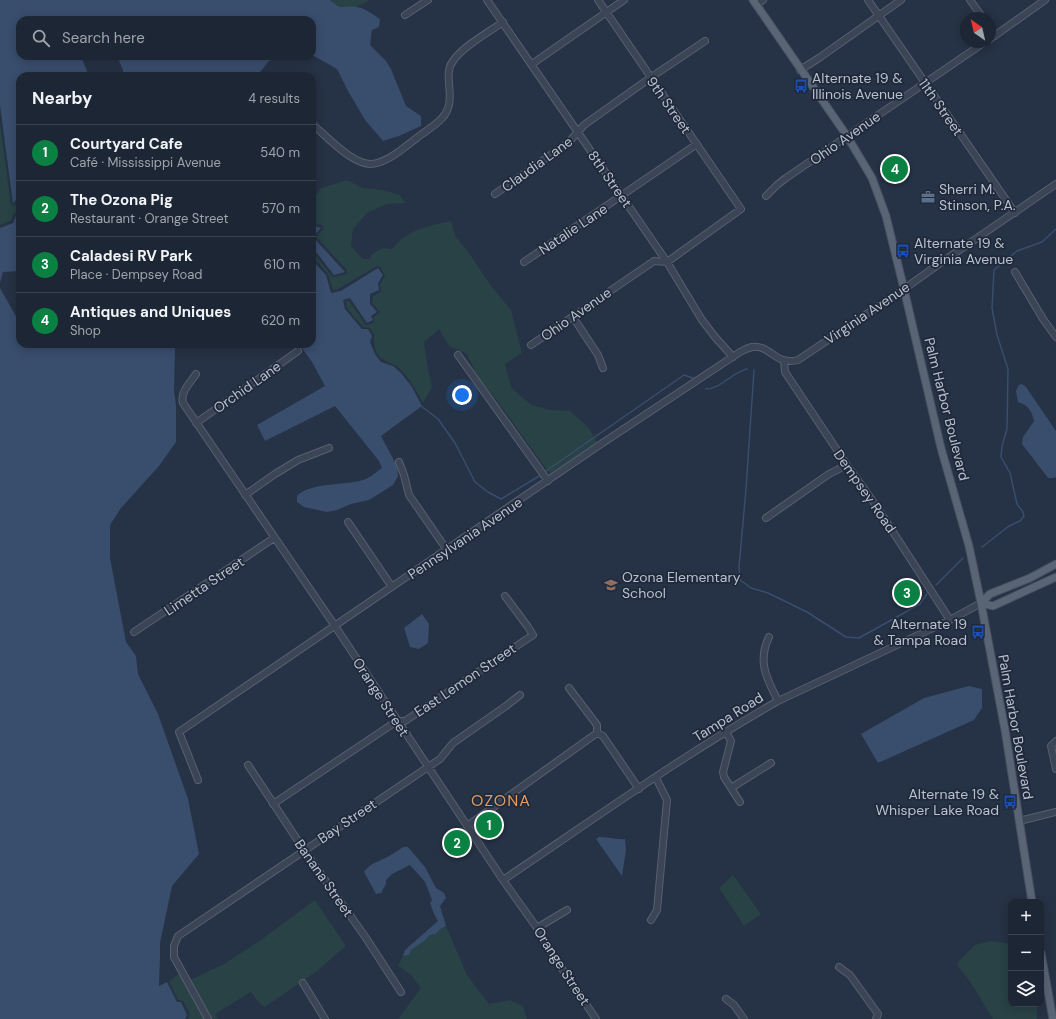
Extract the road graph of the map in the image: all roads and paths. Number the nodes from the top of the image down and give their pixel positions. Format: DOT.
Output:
graph roads {
  1 [pos="428,0"];
  2 [pos="488,0"];
  3 [pos="598,0"];
  4 [pos="624,0"];
  5 [pos="763,0"];
  6 [pos="868,0"];
  7 [pos="901,0"];
  8 [pos="970,0"];
  9 [pos="1044,0"];
  10 [pos="754,2"];
  11 [pos="606,12"];
  12 [pos="979,12"];
  13 [pos="405,15"];
  14 [pos="878,16"];
  15 [pos="503,22"];
  16 [pos="996,34"];
  17 [pos="705,41"];
  18 [pos="976,48"];
  19 [pos="532,64"];
  20 [pos="800,70"];
  21 [pos="650,78"];
  22 [pos="925,83"];
  23 [pos="316,127"];
  24 [pos="578,133"];
  25 [pos="847,136"];
  26 [pos="697,144"];
  27 [pos="1056,184"];
  28 [pos="495,194"];
  29 [pos="622,196"];
  30 [pos="766,196"];
  31 [pos="741,209"];
  32 [pos="1015,213"];
  33 [pos="524,262"];
  34 [pos="667,262"];
  35 [pos="1015,272"];
  36 [pos="904,288"];
  37 [pos="573,317"];
  38 [pos="1056,337"];
  39 [pos="531,346"];
  40 [pos="298,351"];
  41 [pos="458,355"];
  42 [pos="733,357"];
  43 [pos="784,361"];
  44 [pos="603,368"];
  45 [pos="196,374"];
  46 [pos="196,423"];
  47 [pos="329,448"];
  48 [pos="400,462"];
  49 [pos="847,465"];
  50 [pos="548,481"];
  51 [pos="245,495"];
  52 [pos="766,518"];
  53 [pos="348,522"];
  54 [pos="274,538"];
  55 [pos="447,550"];
  56 [pos="1056,564"];
  57 [pos="1056,577"];
  58 [pos="392,587"];
  59 [pos="505,596"];
  60 [pos="981,603"];
  61 [pos="950,620"];
  62 [pos="335,626"];
  63 [pos="134,632"];
  64 [pos="769,637"];
  65 [pos="569,688"];
  66 [pos="520,695"];
  67 [pos="778,701"];
  68 [pos="397,721"];
  69 [pos="726,732"];
  70 [pos="597,733"];
  71 [pos="1056,741"];
  72 [pos="771,763"];
  73 [pos="248,765"];
  74 [pos="428,767"];
  75 [pos="1056,768"];
  76 [pos="656,778"];
  77 [pos="198,780"];
  78 [pos="731,788"];
  79 [pos="639,789"];
  80 [pos="740,802"];
  81 [pos="273,804"];
  82 [pos="1056,812"];
  83 [pos="1019,821"];
  84 [pos="467,826"];
  85 [pos="304,850"];
  86 [pos="503,880"];
  87 [pos="1032,899"];
  88 [pos="567,910"];
  89 [pos="651,920"];
  90 [pos="537,928"];
  91 [pos="839,967"];
  92 [pos="1044,970"];
  93 [pos="303,983"];
  94 [pos="400,992"];
  95 [pos="726,999"];
  96 [pos="208,1019"];
  97 [pos="325,1019"];
  98 [pos="596,1019"];
  99 [pos="744,1019"];
  100 [pos="876,1019"];
  101 [pos="1053,1019"];
  1 -- 13 [label="street"];
  2 -- 15 [label="street, 8th Street"];
  3 -- 11 [label="street, 9th Street"];
  4 -- 11 [label="street"];
  5 -- 10 [label="street"];
  6 -- 14 [label="street, 11th Street"];
  7 -- 14 [label="street"];
  8 -- 12 [label="street"];
  9 -- 16 [label="street"];
  10 -- 20 [label="main road"];
  11 -- 19 [label="street"];
  11 -- 21 [label="street, 9th Street"];
  14 -- 20 [label="street"];
  14 -- 22 [label="street, 11th Street"];
  15 -- 19 [label="street, 8th Street"];
  15 -- 23 [label="street"];
  17 -- 21 [label="street, Claudia Lane"];
  18 -- 22 [label="street, Ohio Avenue"];
  19 -- 24 [label="street, 8th Street"];
  20 -- 25 [label="main road"];
  21 -- 24 [label="street, Claudia Lane"];
  21 -- 26 [label="street, 9th Street"];
  22 -- 25 [label="street, Ohio Avenue"];
  22 -- 32 [label="street, 11th Street"];
  24 -- 28 [label="street, Claudia Lane"];
  24 -- 29 [label="street, 8th Street"];
  25 -- 30 [label="street, Ohio Avenue"];
  25 -- 36 [label="main road"];
  26 -- 29 [label="street, Natalie Lane"];
  26 -- 31 [label="street, 9th Street"];
  27 -- 32 [label="street, Virginia Avenue"];
  29 -- 33 [label="street, Natalie Lane"];
  29 -- 34 [label="street, 8th Street"];
  31 -- 34 [label="street, Ohio Avenue"];
  32 -- 36 [label="street, Virginia Avenue"];
  34 -- 37 [label="street, Ohio Avenue"];
  34 -- 42 [label="street, 8th Street"];
  35 -- 38 [label="street"];
  36 -- 43 [label="street, Virginia Avenue"];
  36 -- 60 [label="main road, Palm Harbor Boulevard"];
  37 -- 39 [label="street, Ohio Avenue"];
  37 -- 44 [label="street"];
  40 -- 46 [label="street, Orchid Lane"];
  41 -- 50 [label="street"];
  42 -- 43 [label="street, Pennsylvania Avenue"];
  42 -- 50 [label="street, Pennsylvania Avenue"];
  43 -- 49 [label="street, Dempsey Road"];
  45 -- 46 [label="street, Orange Street"];
  46 -- 51 [label="street, Orange Street"];
  47 -- 51 [label="street"];
  48 -- 55 [label="street"];
  49 -- 52 [label="street"];
  49 -- 61 [label="street, Dempsey Road"];
  50 -- 55 [label="street, Pennsylvania Avenue"];
  51 -- 54 [label="street, Orange Street"];
  53 -- 58 [label="street"];
  54 -- 62 [label="street, Orange Street"];
  54 -- 63 [label="street, Limetta Street"];
  55 -- 58 [label="street, Pennsylvania Avenue"];
  56 -- 60 [label="main road, Tampa Road"];
  57 -- 60 [label="main road, Tampa Road"];
  58 -- 62 [label="street, Pennsylvania Avenue"];
  59 -- 68 [label="street, East Lemon Street"];
  60 -- 61 [label="street, Tampa Road"];
  60 -- 83 [label="main road, Palm Harbor Boulevard"];
  61 -- 67 [label="street, Tampa Road"];
  62 -- 68 [label="street, Orange Street"];
  62 -- 77 [label="street, Pennsylvania Avenue"];
  64 -- 67 [label="street"];
  65 -- 70 [label="street"];
  66 -- 74 [label="street, Bay Street"];
  67 -- 69 [label="street, Tampa Road"];
  68 -- 74 [label="street, Orange Street"];
  68 -- 81 [label="street, East Lemon Street"];
  69 -- 76 [label="street, Tampa Road"];
  69 -- 78 [label="street"];
  70 -- 79 [label="street"];
  70 -- 84 [label="street"];
  71 -- 75 [label="street"];
  72 -- 78 [label="street"];
  73 -- 81 [label="street, Banana Street"];
  74 -- 84 [label="street, Orange Street"];
  74 -- 85 [label="street, Bay Street"];
  76 -- 79 [label="street, Tampa Road"];
  76 -- 89 [label="street"];
  78 -- 80 [label="street"];
  79 -- 86 [label="street, Tampa Road"];
  81 -- 85 [label="street, Banana Street"];
  82 -- 83 [label="street"];
  83 -- 87 [label="main road, Palm Harbor Boulevard"];
  84 -- 86 [label="street, Orange Street"];
  85 -- 94 [label="street, Banana Street"];
  85 -- 96 [label="street, Bay Street"];
  86 -- 90 [label="street, Orange Street"];
  88 -- 90 [label="street"];
  90 -- 98 [label="street, Orange Street"];
  91 -- 100 [label="street"];
  92 -- 101 [label="main road"];
  93 -- 97 [label="street"];
  95 -- 99 [label="street"];
}
